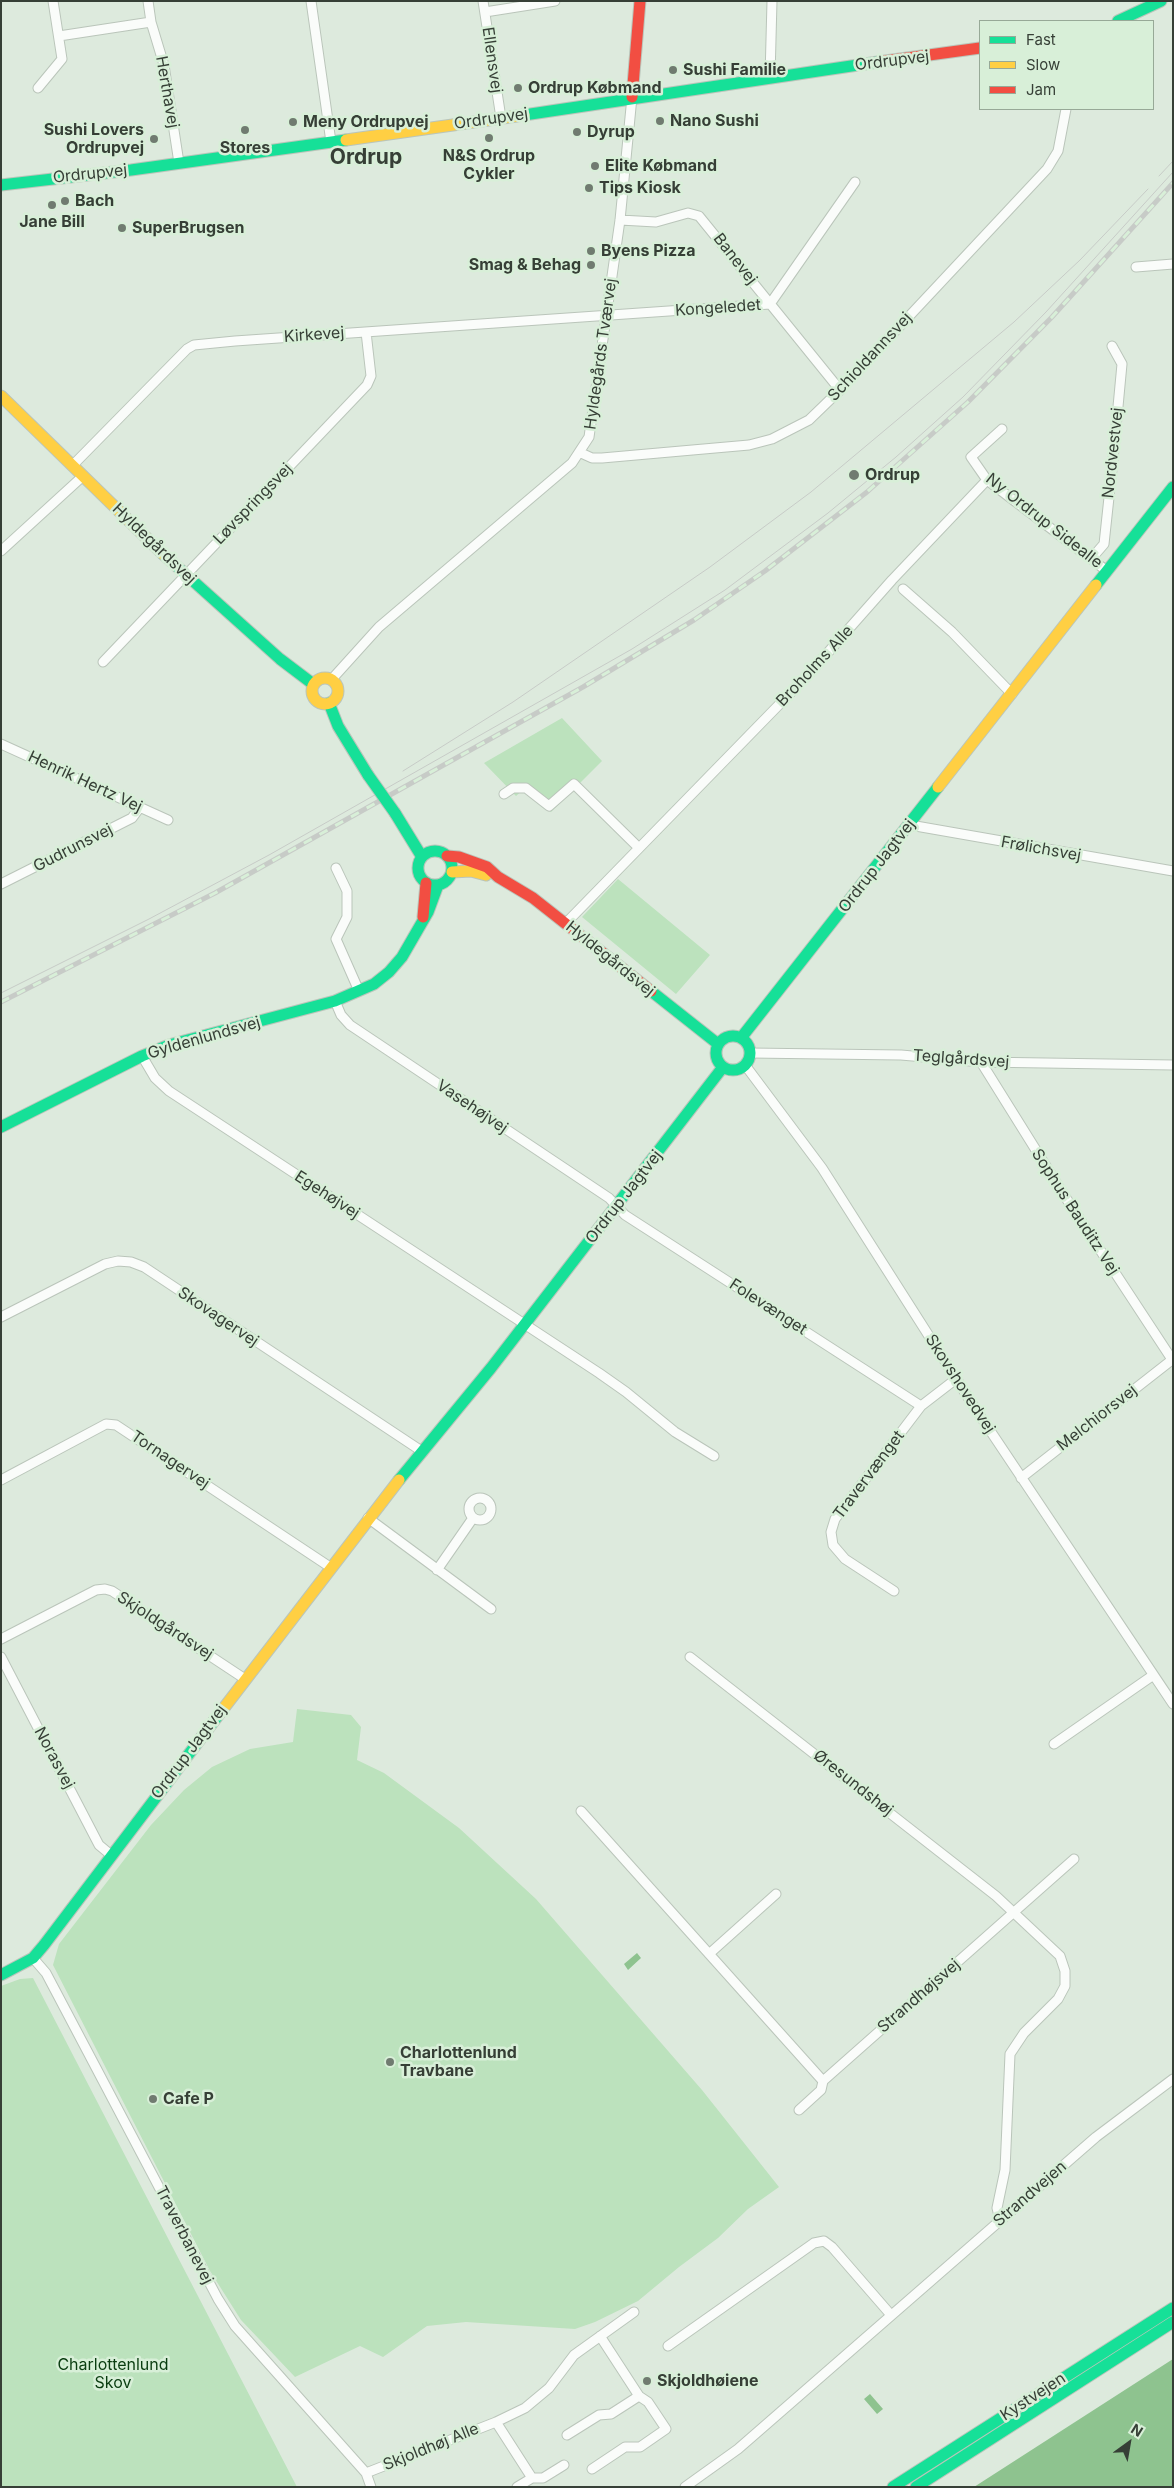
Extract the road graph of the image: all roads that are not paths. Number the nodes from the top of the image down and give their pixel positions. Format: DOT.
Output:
graph roads {
  1 [pos="53,1"];
  2 [pos="148,1"];
  3 [pos="311,1"];
  4 [pos="483,1"];
  5 [pos="555,1"];
  6 [pos="640,1"];
  7 [pos="772,1"];
  8 [pos="1161,1"];
  9 [pos="485,12"];
  10 [pos="1120,20"];
  11 [pos="151,22"];
  12 [pos="59,36"];
  13 [pos="979,48"];
  14 [pos="770,76"];
  15 [pos="38,88"];
  16 [pos="632,97"];
  17 [pos="1066,110"];
  18 [pos="500,118"];
  19 [pos="331,142"];
  20 [pos="179,163"];
  21 [pos="855,182"];
  22 [pos="1,185"];
  23 [pos="620,220"];
  24 [pos="1173,264"];
  25 [pos="1136,267"];
  26 [pos="770,304"];
  27 [pos="606,317"];
  28 [pos="366,332"];
  29 [pos="1112,346"];
  30 [pos="840,390"];
  31 [pos="1,396"];
  32 [pos="1002,429"];
  33 [pos="581,453"];
  34 [pos="72,466"];
  35 [pos="83,476"];
  36 [pos="987,480"];
  37 [pos="1173,487"];
  38 [pos="1,551"];
  39 [pos="1091,559"];
  40 [pos="1107,571"];
  41 [pos="185,575"];
  42 [pos="903,589"];
  43 [pos="103,662"];
  44 [pos="332,679"];
  45 [pos="314,684"];
  46 [pos="1012,694"];
  47 [pos="329,703"];
  48 [pos="1,744"];
  49 [pos="504,794"];
  50 [pos="140,807"];
  51 [pos="168,820"];
  52 [pos="910,825"];
  53 [pos="639,848"];
  54 [pos="427,854"];
  55 [pos="446,856"];
  56 [pos="336,868"];
  57 [pos="1173,871"];
  58 [pos="452,872"];
  59 [pos="498,877"];
  60 [pos="426,882"];
  61 [pos="1,884"];
  62 [pos="438,885"];
  63 [pos="423,917"];
  64 [pos="566,923"];
  65 [pos="359,991"];
  66 [pos="334,1001"];
  67 [pos="741,1038"];
  68 [pos="718,1044"];
  69 [pos="750,1053"];
  70 [pos="142,1056"];
  71 [pos="981,1062"];
  72 [pos="744,1065"];
  73 [pos="1173,1065"];
  74 [pos="723,1067"];
  75 [pos="1,1127"];
  76 [pos="617,1206"];
  77 [pos="1,1316"];
  78 [pos="524,1325"];
  79 [pos="1172,1360"];
  80 [pos="956,1379"];
  81 [pos="921,1406"];
  82 [pos="423,1452"];
  83 [pos="714,1456"];
  84 [pos="1021,1478"];
  85 [pos="1,1480"];
  86 [pos="368,1518"];
  87 [pos="473,1518"];
  88 [pos="330,1567"];
  89 [pos="437,1570"];
  90 [pos="894,1591"];
  91 [pos="491,1609"];
  92 [pos="1,1639"];
  93 [pos="1,1657"];
  94 [pos="690,1657"];
  95 [pos="1152,1676"];
  96 [pos="245,1679"];
  97 [pos="1173,1704"];
  98 [pos="1054,1744"];
  99 [pos="581,1811"];
  100 [pos="111,1855"];
  101 [pos="1074,1859"];
  102 [pos="776,1894"];
  103 [pos="1015,1912"];
  104 [pos="709,1954"];
  105 [pos="34,1958"];
  106 [pos="1,1975"];
  107 [pos="1173,2079"];
  108 [pos="823,2081"];
  109 [pos="799,2110"];
  110 [pos="1000,2220"];
  111 [pos="1173,2308"];
  112 [pos="634,2312"];
  113 [pos="891,2314"];
  114 [pos="1173,2322"];
  115 [pos="600,2336"];
  116 [pos="668,2346"];
  117 [pos="639,2396"];
  118 [pos="496,2422"];
  119 [pos="567,2435"];
  120 [pos="564,2465"];
  121 [pos="592,2469"];
  122 [pos="366,2473"];
  123 [pos="532,2478"];
  124 [pos="371,2487"];
  125 [pos="517,2487"];
  126 [pos="685,2487"];
  127 [pos="893,2487"];
  128 [pos="916,2487"];
  1 -- 12 [label="street"];
  2 -- 11 [label="street, Herthavej"];
  3 -- 19 [label="street"];
  4 -- 9 [label="street, Ellensvej"];
  5 -- 9 [label="street"];
  6 -- 16 [label="street"];
  7 -- 14 [label="street"];
  8 -- 10 [label="street"];
  9 -- 18 [label="street, Ellensvej"];
  11 -- 12 [label="street"];
  11 -- 20 [label="street, Herthavej"];
  12 -- 15 [label="street"];
  13 -- 14 [label="street, Ordrupvej"];
  14 -- 16 [label="street, Ordrupvej"];
  16 -- 18 [label="street, Ordrupvej"];
  16 -- 23 [label="street, Hyldegårds Tværvej"];
  17 -- 30 [label="street, Schioldannsvej"];
  18 -- 19 [label="street, Ordrupvej"];
  19 -- 20 [label="street, Ordrupvej"];
  20 -- 22 [label="street, Ordrupvej"];
  21 -- 26 [label="street, Kongeledet"];
  23 -- 26 [label="street, Banevej"];
  23 -- 27 [label="street, Hyldegårds Tværvej"];
  24 -- 25 [label="street"];
  26 -- 27 [label="street, Kongeledet"];
  26 -- 30 [label="street, Banevej"];
  27 -- 28 [label="street, Kirkevej"];
  27 -- 33 [label="street, Hyldegårds Tværvej"];
  28 -- 34 [label="street, Kirkevej"];
  28 -- 41 [label="street, Løvspringsvej"];
  29 -- 39 [label="street, Nordvestvej"];
  30 -- 33 [label="street, Schioldannsvej"];
  31 -- 34 [label="street, Hyldegårdsvej"];
  32 -- 36 [label="street, Ny Ordrup Sidealle"];
  33 -- 44 [label="street, Hyldegårds Tværvej"];
  34 -- 35 [label="street, Hyldegårdsvej"];
  35 -- 38 [label="street"];
  35 -- 41 [label="street, Hyldegårdsvej"];
  36 -- 39 [label="street, Ny Ordrup Sidealle"];
  36 -- 53 [label="street, Broholms Alle"];
  37 -- 40 [label="street, Ordrup Jagtvej"];
  39 -- 40 [label="street, Ny Ordrup Sidealle"];
  40 -- 46 [label="street, Ordrup Jagtvej"];
  41 -- 43 [label="street, Løvspringsvej"];
  41 -- 45 [label="street, Hyldegårdsvej"];
  42 -- 46 [label="street"];
  44 -- 45 [label="street"];
  44 -- 47 [label="street"];
  45 -- 47 [label="street"];
  46 -- 52 [label="street, Ordrup Jagtvej"];
  47 -- 54 [label="street, bridge"];
  48 -- 50 [label="street, Henrik Hertz Vej"];
  49 -- 53 [label="street"];
  50 -- 51 [label="street, Henrik Hertz Vej"];
  50 -- 61 [label="street, Gudrunsvej"];
  52 -- 57 [label="street, Frølichsvej"];
  52 -- 67 [label="street, Ordrup Jagtvej"];
  53 -- 64 [label="street, Broholms Alle"];
  54 -- 55 [label="street"];
  54 -- 60 [label="street"];
  55 -- 58 [label="street"];
  55 -- 59 [label="street, Hyldegårdsvej"];
  56 -- 65 [label="street"];
  58 -- 59 [label="street, Hyldegårdsvej"];
  58 -- 62 [label="street"];
  59 -- 64 [label="street, Hyldegårdsvej"];
  60 -- 62 [label="street"];
  60 -- 63 [label="street, Gyldenlundsvej"];
  62 -- 63 [label="street, Gyldenlundsvej"];
  63 -- 65 [label="street, Gyldenlundsvej"];
  64 -- 68 [label="street, Hyldegårdsvej"];
  65 -- 66 [label="street, Gyldenlundsvej"];
  66 -- 70 [label="street, Gyldenlundsvej"];
  66 -- 76 [label="street, Vasehøjvej"];
  67 -- 68 [label="street"];
  67 -- 69 [label="street"];
  68 -- 74 [label="street"];
  69 -- 71 [label="street, Teglgårdsvej"];
  69 -- 72 [label="street"];
  70 -- 75 [label="street, Gyldenlundsvej"];
  70 -- 78 [label="street, Egehøjvej"];
  71 -- 73 [label="street, Teglgårdsvej"];
  71 -- 79 [label="street, Sophus Bauditz Vej"];
  72 -- 74 [label="street"];
  72 -- 80 [label="street, Skovshovedvej"];
  74 -- 76 [label="street, Ordrup Jagtvej"];
  76 -- 78 [label="street, Ordrup Jagtvej"];
  76 -- 81 [label="street, Folevænget"];
  77 -- 82 [label="street, Skovagervej"];
  78 -- 82 [label="street, Ordrup Jagtvej"];
  78 -- 83 [label="street"];
  79 -- 84 [label="street, Melchiorsvej"];
  80 -- 81 [label="street, Travervænget"];
  80 -- 84 [label="street, Skovshovedvej"];
  81 -- 90 [label="street, Travervænget"];
  82 -- 86 [label="street, Ordrup Jagtvej"];
  84 -- 95 [label="street, Skovshovedvej"];
  85 -- 88 [label="street, Tornagervej"];
  86 -- 88 [label="street, Ordrup Jagtvej"];
  86 -- 89 [label="street"];
  87 -- 89 [label="street"];
  88 -- 96 [label="street, Ordrup Jagtvej"];
  89 -- 91 [label="street"];
  92 -- 96 [label="street, Skjoldgårdsvej"];
  93 -- 100 [label="street, Norasvej"];
  94 -- 103 [label="street, Øresundshøj"];
  95 -- 97 [label="street, Skovshovedvej"];
  95 -- 98 [label="street"];
  96 -- 100 [label="street, Ordrup Jagtvej"];
  99 -- 104 [label="street"];
  100 -- 105 [label="street, Ordrup Jagtvej"];
  101 -- 103 [label="street"];
  102 -- 104 [label="street"];
  103 -- 108 [label="street, Strandhøjsvej"];
  103 -- 110 [label="street, Øresundshøj"];
  104 -- 108 [label="street"];
  105 -- 106 [label="street, Ordrup Jagtvej"];
  105 -- 122 [label="street, Traverbanevej"];
  107 -- 110 [label="street, Strandvejen"];
  108 -- 109 [label="street, Strandhøjsvej"];
  110 -- 113 [label="street, Strandvejen"];
  111 -- 127 [label="street, Kystvejen"];
  112 -- 115 [label="street, Skjoldhøj Alle"];
  113 -- 116 [label="street"];
  113 -- 126 [label="street, Strandvejen"];
  114 -- 128 [label="street, Kystvejen"];
  115 -- 117 [label="street"];
  115 -- 118 [label="street, Skjoldhøj Alle"];
  117 -- 119 [label="street"];
  117 -- 121 [label="street"];
  118 -- 122 [label="street, Skjoldhøj Alle"];
  118 -- 123 [label="street, Skjoldhøj Alle"];
  120 -- 123 [label="street"];
  122 -- 124 [label="street, Traverbanevej"];
  123 -- 125 [label="street"];
}
